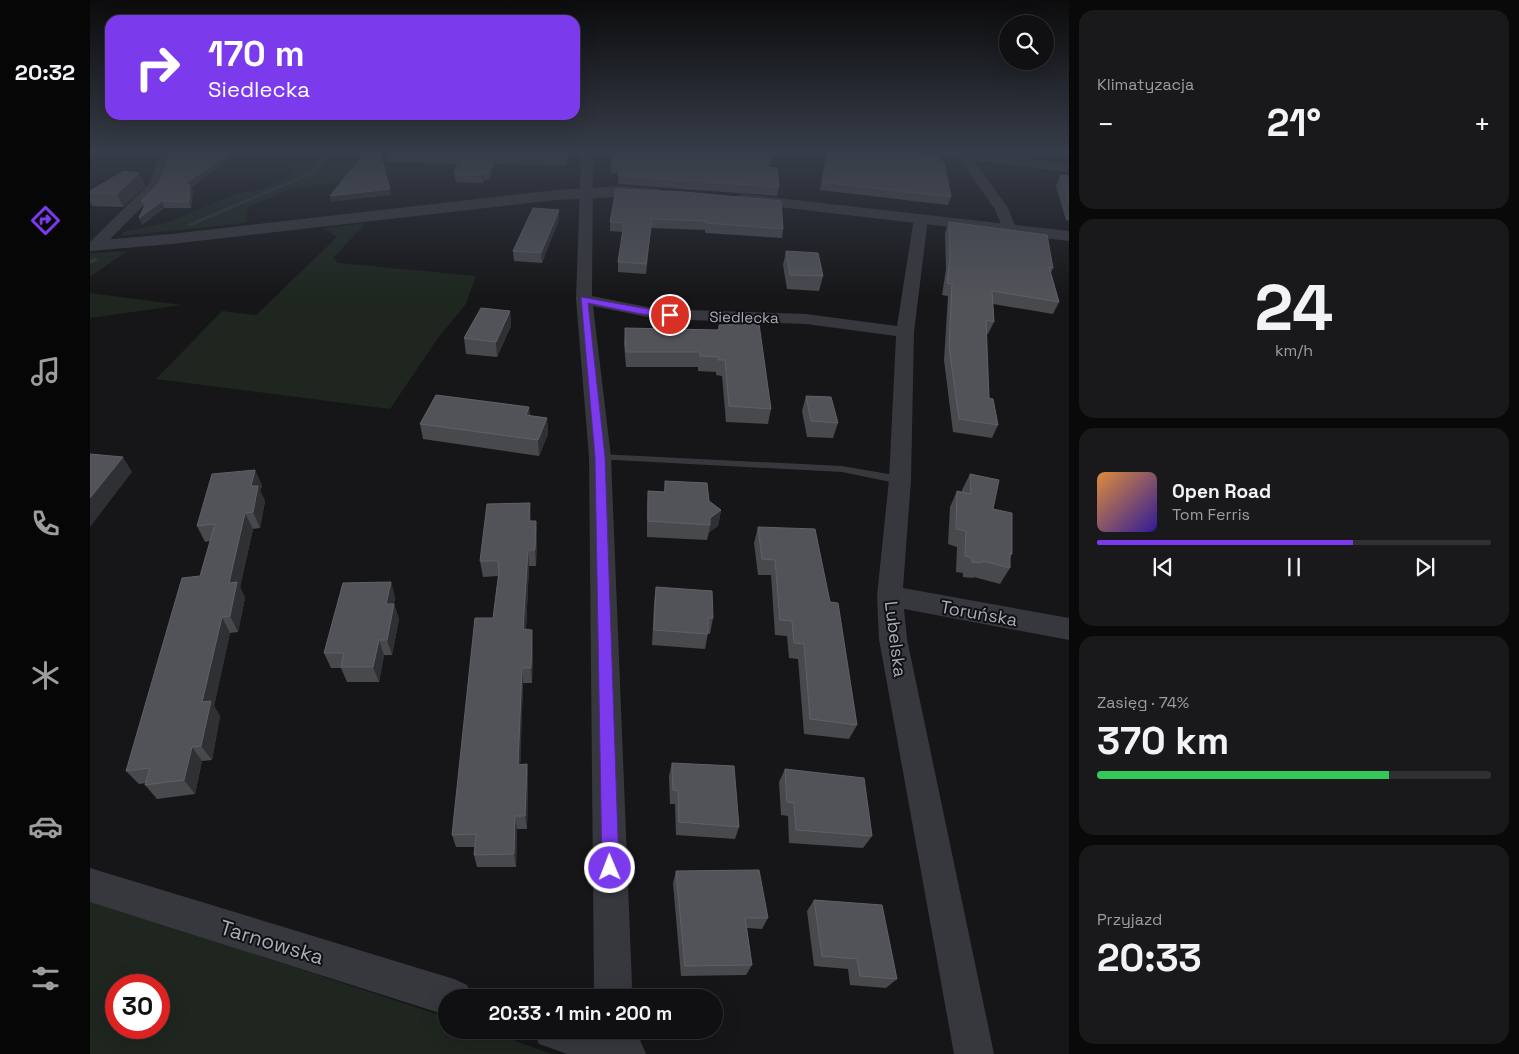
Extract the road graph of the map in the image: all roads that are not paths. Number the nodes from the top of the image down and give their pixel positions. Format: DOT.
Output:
graph roads {
  1 [pos="141,199"];
  2 [pos="530,199"];
  3 [pos="586,199"];
  4 [pos="742,199"];
  5 [pos="995,199"];
  6 [pos="921,218"];
  7 [pos="1009,228"];
  8 [pos="1069,236"];
  9 [pos="92,246"];
  10 [pos="584,299"];
  11 [pos="906,332"];
  12 [pos="600,457"];
  13 [pos="900,480"];
  14 [pos="890,596"];
  15 [pos="1069,629"];
  16 [pos="90,885"];
  17 [pos="612,989"];
  18 [pos="438,993"];
  19 [pos="592,1039"];
  20 [pos="610,1043"];
  21 [pos="974,1054"];
  1 -- 9 [label="street"];
  2 -- 9 [label="street"];
  3 -- 10 [label="street"];
  4 -- 6 [label="street"];
  5 -- 7 [label="street"];
  6 -- 7 [label="street"];
  6 -- 11 [label="street, Lubelska"];
  7 -- 8 [label="street"];
  10 -- 11 [label="street, Siedlecka"];
  10 -- 12 [label="street"];
  11 -- 13 [label="street, Lubelska"];
  12 -- 13 [label="lane"];
  12 -- 17 [label="street"];
  13 -- 14 [label="street, Lubelska"];
  14 -- 15 [label="street, Toruńska"];
  14 -- 21 [label="street, Lubelska"];
  16 -- 18 [label="street, Tarnowska"];
  19 -- 20 [label="street"];
}
